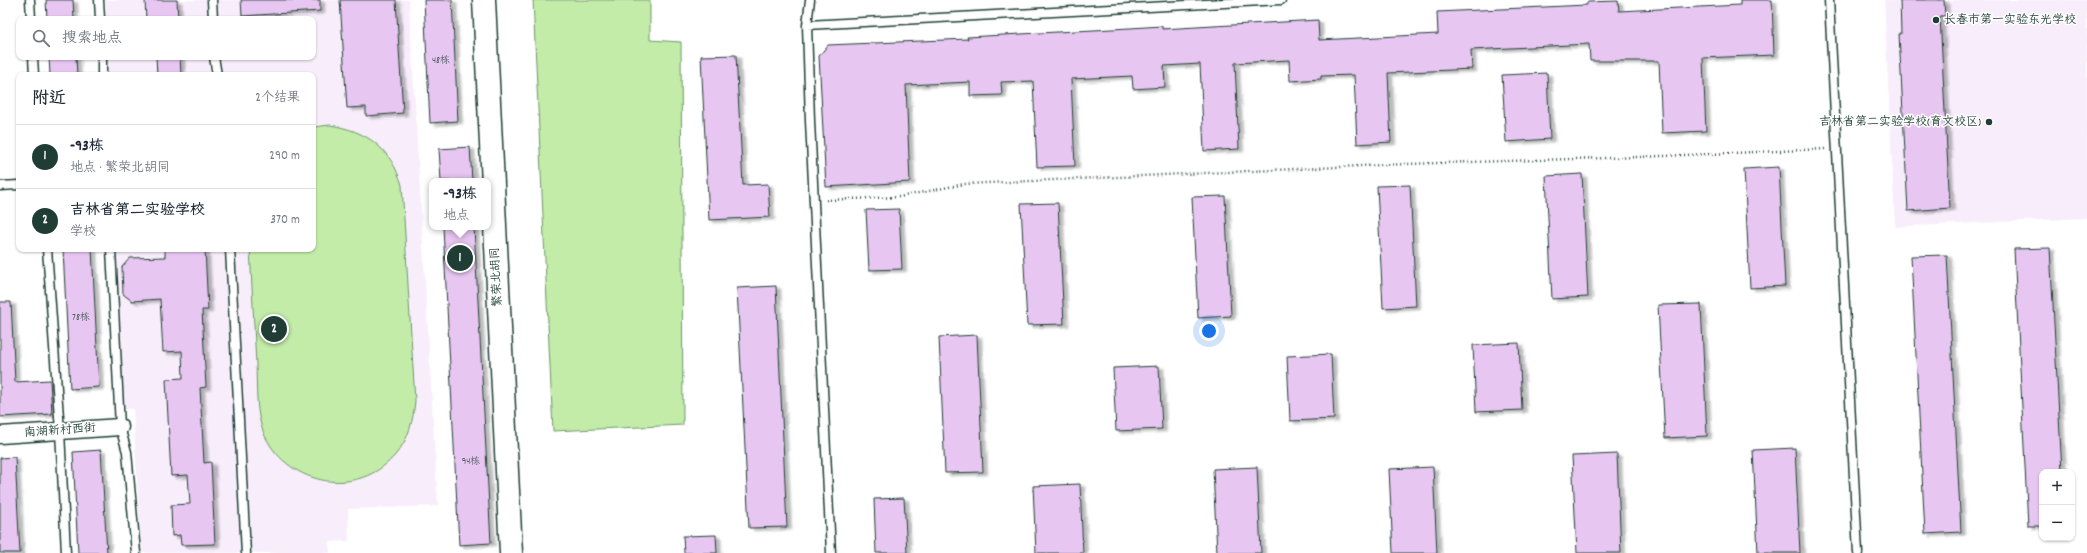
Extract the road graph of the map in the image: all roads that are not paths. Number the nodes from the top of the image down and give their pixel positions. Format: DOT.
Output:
graph roads {
  1 [pos="30,0"];
  2 [pos="99,0"];
  3 [pos="212,0"];
  4 [pos="484,0"];
  5 [pos="810,0"];
  6 [pos="1281,0"];
  7 [pos="1829,0"];
  8 [pos="31,16"];
  9 [pos="100,16"];
  10 [pos="213,16"];
  11 [pos="807,25"];
  12 [pos="33,60"];
  13 [pos="102,60"];
  14 [pos="214,60"];
  15 [pos="34,72"];
  16 [pos="102,72"];
  17 [pos="216,72"];
  18 [pos="16,185"];
  19 [pos="0,186"];
  20 [pos="47,252"];
  21 [pos="111,252"];
  22 [pos="230,252"];
  23 [pos="120,426"];
  24 [pos="60,431"];
  25 [pos="0,435"];
  26 [pos="66,553"];
  27 [pos="136,553"];
  28 [pos="246,553"];
  29 [pos="511,553"];
  30 [pos="831,553"];
  31 [pos="1858,553"];
  1 -- 8 [label="lane"];
  2 -- 9 [label="lane"];
  3 -- 10 [label="lane"];
  4 -- 29 [label="street, 繁荣北胡同"];
  5 -- 11 [label="lane"];
  6 -- 11 [label="lane"];
  7 -- 31 [label="lane"];
  11 -- 30 [label="lane"];
  12 -- 15 [label="lane"];
  13 -- 16 [label="lane"];
  14 -- 17 [label="lane"];
  18 -- 19 [label="lane"];
  20 -- 24 [label="lane"];
  21 -- 23 [label="lane"];
  22 -- 28 [label="lane"];
  23 -- 24 [label="street, 南湖新村西街"];
  23 -- 27 [label="lane"];
  24 -- 25 [label="street, 南湖新村西街"];
  24 -- 26 [label="lane"];
}
